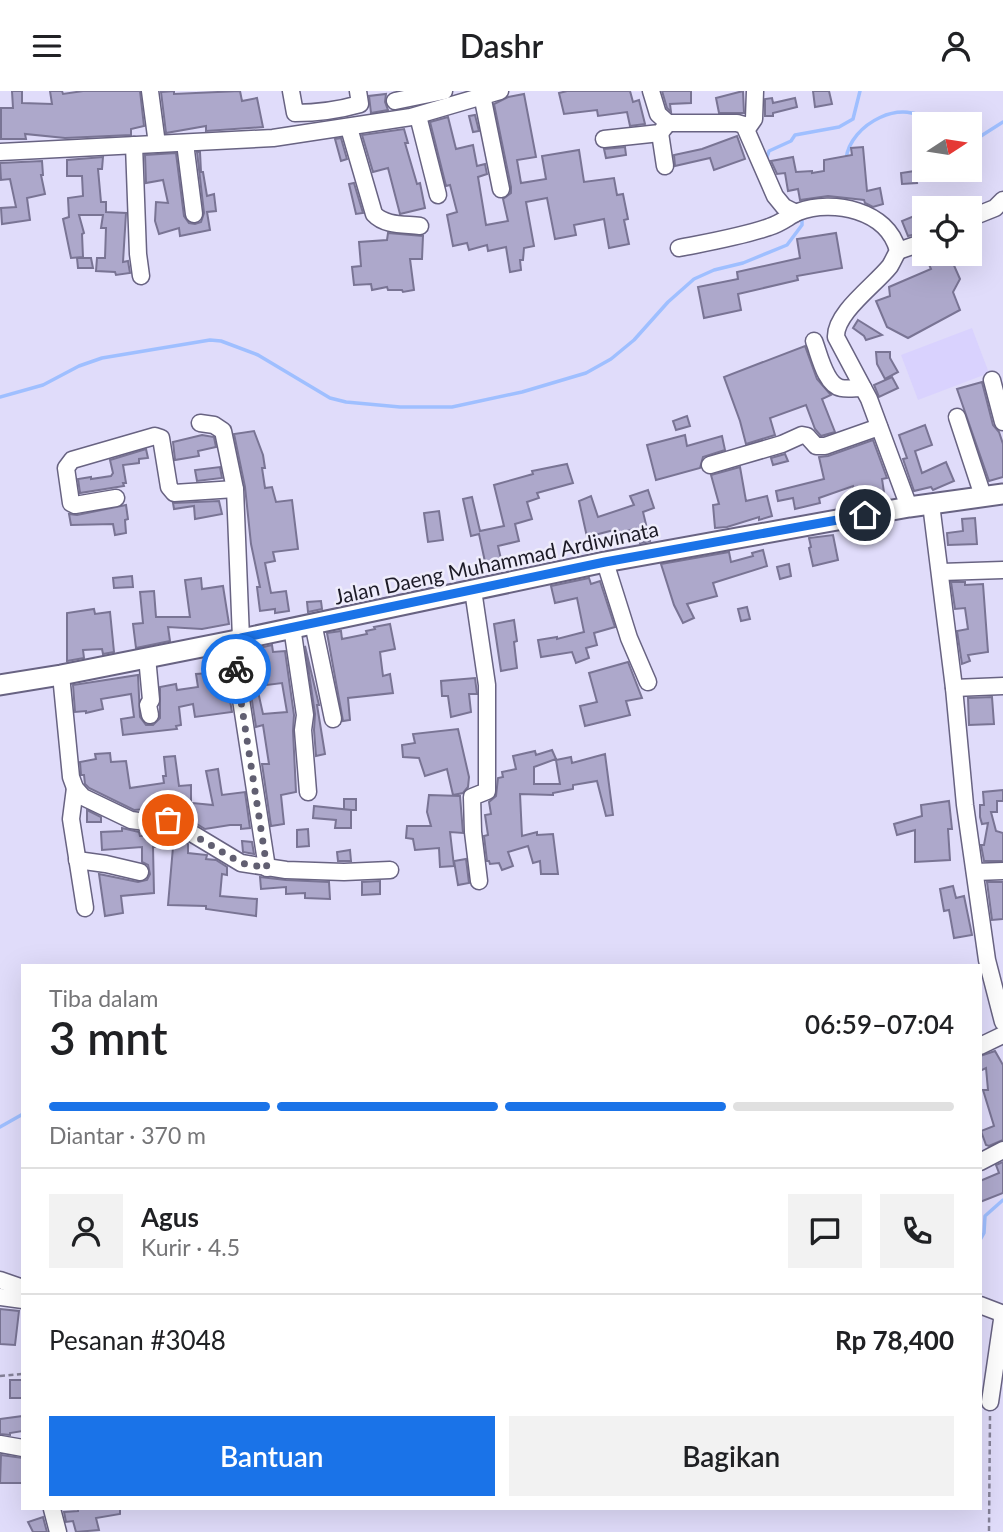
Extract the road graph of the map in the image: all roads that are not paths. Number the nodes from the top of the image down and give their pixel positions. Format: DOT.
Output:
graph roads {
  1 [pos="150,91"];
  2 [pos="291,91"];
  3 [pos="358,91"];
  4 [pos="444,91"];
  5 [pos="500,91"];
  6 [pos="651,91"];
  7 [pos="755,91"];
  8 [pos="482,95"];
  9 [pos="394,96"];
  10 [pos="409,118"];
  11 [pos="349,128"];
  12 [pos="664,128"];
  13 [pos="747,129"];
  14 [pos="604,139"];
  15 [pos="157,143"];
  16 [pos="185,143"];
  17 [pos="134,145"];
  18 [pos="0,152"];
  19 [pos="665,166"];
  20 [pos="500,189"];
  21 [pos="434,191"];
  22 [pos="1003,200"];
  23 [pos="796,213"];
  24 [pos="982,213"];
  25 [pos="194,214"];
  26 [pos="420,226"];
  27 [pos="912,247"];
  28 [pos="679,248"];
  29 [pos="898,251"];
  30 [pos="141,276"];
  31 [pos="814,341"];
  32 [pos="992,380"];
  33 [pos="863,387"];
  34 [pos="957,417"];
  35 [pos="1003,422"];
  36 [pos="200,423"];
  37 [pos="879,427"];
  38 [pos="710,465"];
  39 [pos="235,489"];
  40 [pos="1003,494"];
  41 [pos="983,496"];
  42 [pos="116,498"];
  43 [pos="931,504"];
  44 [pos="909,507"];
  45 [pos="605,562"];
  46 [pos="1003,570"];
  47 [pos="941,572"];
  48 [pos="472,590"];
  49 [pos="313,623"];
  50 [pos="292,627"];
  51 [pos="236,639"];
  52 [pos="147,657"];
  53 [pos="61,675"];
  54 [pos="648,682"];
  55 [pos="0,685"];
  56 [pos="1003,686"];
  57 [pos="954,688"];
  58 [pos="150,715"];
  59 [pos="333,719"];
  60 [pos="75,788"];
  61 [pos="308,792"];
  62 [pos="77,860"];
  63 [pos="267,868"];
  64 [pos="390,870"];
  65 [pos="1003,871"];
  66 [pos="141,872"];
  67 [pos="975,872"];
  68 [pos="479,881"];
  69 [pos="85,908"];
  70 [pos="1003,1022"];
  71 [pos="1003,1035"];
  72 [pos="982,1045"];
  73 [pos="1003,1150"];
  74 [pos="982,1160"];
  75 [pos="0,1280"];
  76 [pos="21,1287"];
  77 [pos="0,1297"];
  78 [pos="21,1300"];
  79 [pos="982,1306"];
  80 [pos="991,1403"];
  81 [pos="0,1444"];
  82 [pos="21,1448"];
  83 [pos="52,1510"];
  84 [pos="58,1532"];
  1 -- 15 [label="street"];
  2 -- 3 [label="street"];
  4 -- 9 [label="street"];
  5 -- 8 [label="street"];
  6 -- 12 [label="street"];
  7 -- 13 [label="street"];
  8 -- 10 [label="street"];
  8 -- 20 [label="street"];
  9 -- 10 [label="street"];
  10 -- 11 [label="street"];
  10 -- 21 [label="street"];
  11 -- 16 [label="street"];
  11 -- 26 [label="street"];
  12 -- 13 [label="street"];
  12 -- 14 [label="street"];
  12 -- 19 [label="street"];
  13 -- 23 [label="street"];
  15 -- 16 [label="street"];
  15 -- 17 [label="street"];
  16 -- 25 [label="street"];
  17 -- 18 [label="street"];
  17 -- 30 [label="street"];
  22 -- 24 [label="street"];
  23 -- 28 [label="street"];
  23 -- 29 [label="street"];
  27 -- 29 [label="street"];
  29 -- 33 [label="street"];
  31 -- 33 [label="street"];
  32 -- 35 [label="street"];
  33 -- 37 [label="street"];
  34 -- 41 [label="street"];
  36 -- 39 [label="street"];
  37 -- 38 [label="street"];
  37 -- 44 [label="street"];
  39 -- 42 [label="street"];
  39 -- 51 [label="street"];
  40 -- 41 [label="main road, Jalan Daeng Muhammad Ardiwinata"];
  41 -- 43 [label="main road, Jalan Daeng Muhammad Ardiwinata"];
  43 -- 44 [label="main road, Jalan Daeng Muhammad Ardiwinata"];
  43 -- 47 [label="street"];
  44 -- 45 [label="main road, Jalan Daeng Muhammad Ardiwinata"];
  45 -- 48 [label="main road, Jalan Daeng Muhammad Ardiwinata"];
  45 -- 54 [label="street"];
  46 -- 47 [label="street"];
  47 -- 57 [label="street"];
  48 -- 49 [label="main road, Jalan Daeng Muhammad Ardiwinata"];
  48 -- 68 [label="street"];
  49 -- 50 [label="main road, Jalan Daeng Muhammad Ardiwinata"];
  49 -- 59 [label="street"];
  50 -- 51 [label="main road, Jalan Daeng Muhammad Ardiwinata"];
  50 -- 61 [label="street"];
  51 -- 52 [label="main road, Jalan Daeng Muhammad Ardiwinata"];
  51 -- 63 [label="street"];
  52 -- 53 [label="main road, Jalan Daeng Muhammad Ardiwinata"];
  52 -- 58 [label="street"];
  53 -- 55 [label="main road, Jalan Daeng Muhammad Ardiwinata"];
  53 -- 60 [label="street"];
  56 -- 57 [label="street"];
  57 -- 67 [label="street"];
  60 -- 62 [label="street"];
  60 -- 63 [label="street"];
  62 -- 66 [label="street"];
  62 -- 69 [label="street"];
  63 -- 64 [label="street"];
  65 -- 67 [label="street"];
  67 -- 70 [label="street"];
  71 -- 72 [label="street"];
  73 -- 74 [label="street"];
  75 -- 76 [label="street"];
  77 -- 78 [label="street"];
  79 -- 80 [label="street"];
  81 -- 82 [label="street"];
  83 -- 84 [label="street"];
}
